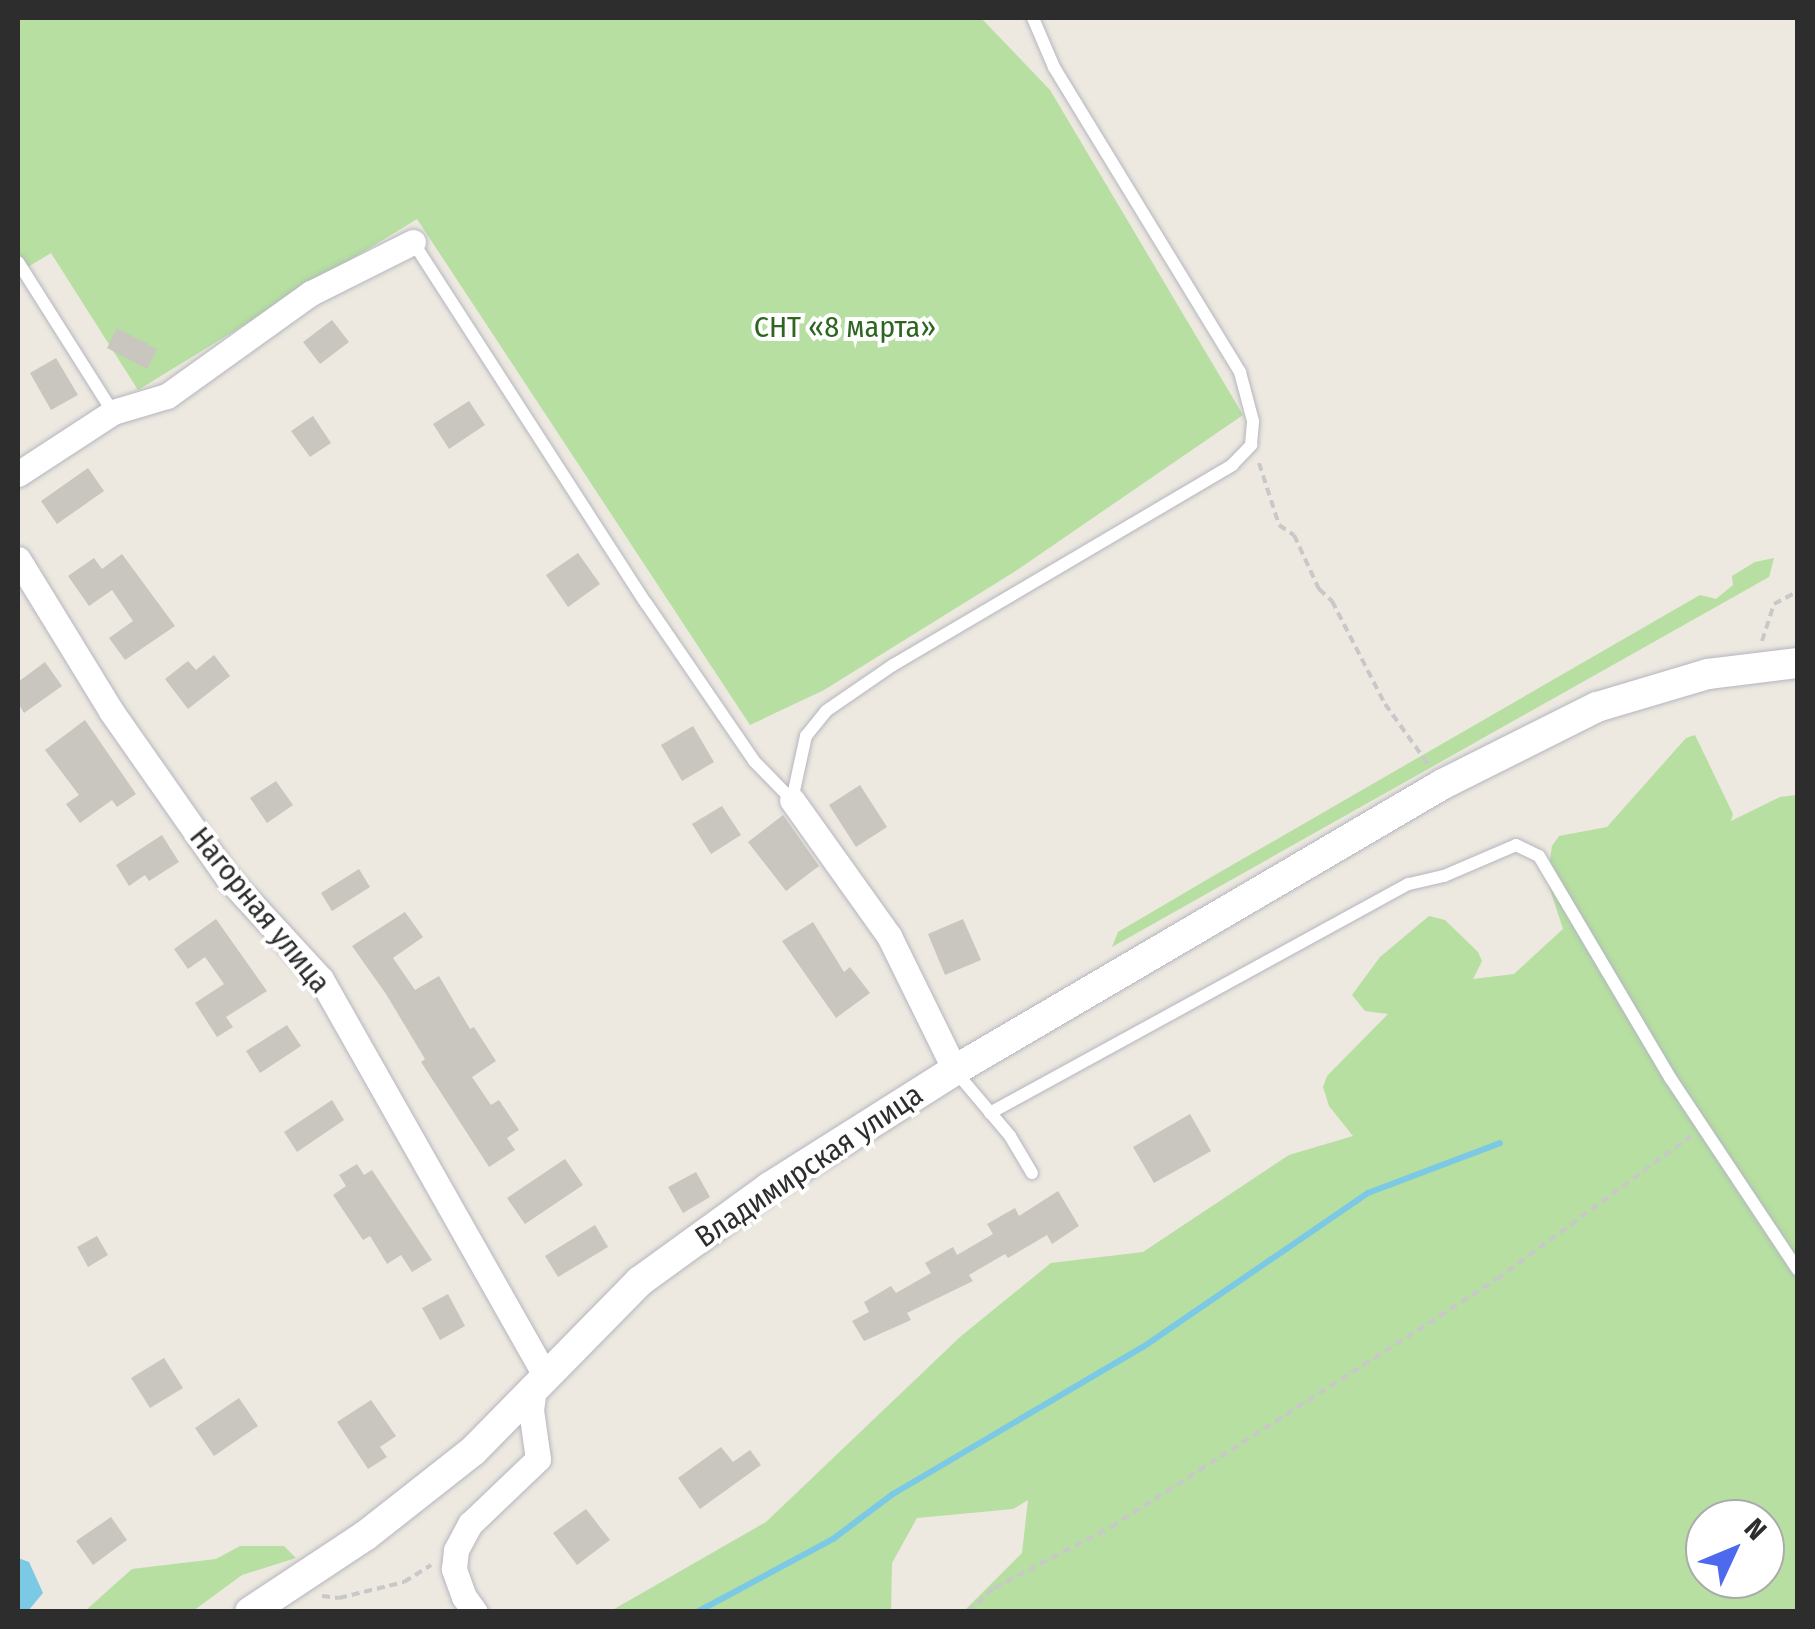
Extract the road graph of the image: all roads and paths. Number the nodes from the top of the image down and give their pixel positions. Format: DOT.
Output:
graph roads {
  1 [pos="1034,18"];
  2 [pos="412,242"];
  3 [pos="18,262"];
  4 [pos="113,412"];
  5 [pos="1251,446"];
  6 [pos="18,474"];
  7 [pos="18,559"];
  8 [pos="1798,591"];
  9 [pos="1798,663"];
  10 [pos="1753,668"];
  11 [pos="1443,784"];
  12 [pos="792,800"];
  13 [pos="955,1070"];
  14 [pos="990,1113"];
  15 [pos="1703,1128"];
  16 [pos="1032,1173"];
  17 [pos="1798,1270"];
  18 [pos="540,1383"];
  19 [pos="456,1550"];
  20 [pos="320,1596"];
  21 [pos="250,1612"];
  22 [pos="475,1612"];
  23 [pos="968,1612"];
  1 -- 5 [label="lane"];
  2 -- 4 [label="street"];
  2 -- 12 [label="lane"];
  3 -- 4 [label="lane"];
  4 -- 6 [label="street"];
  5 -- 11 [label="path"];
  5 -- 12 [label="lane"];
  7 -- 18 [label="street, Нагорная улица"];
  8 -- 10 [label="path"];
  9 -- 10 [label="street, Владимирская улица"];
  10 -- 11 [label="street, Владимирская улица"];
  11 -- 13 [label="street, Владимирская улица"];
  12 -- 13 [label="street"];
  13 -- 14 [label="lane"];
  13 -- 18 [label="street, Владимирская улица"];
  14 -- 15 [label="lane"];
  14 -- 16 [label="lane"];
  15 -- 17 [label="lane"];
  15 -- 23 [label="path"];
  18 -- 19 [label="street"];
  18 -- 21 [label="street, Владимирская улица"];
  19 -- 20 [label="path"];
  19 -- 22 [label="street"];
}
